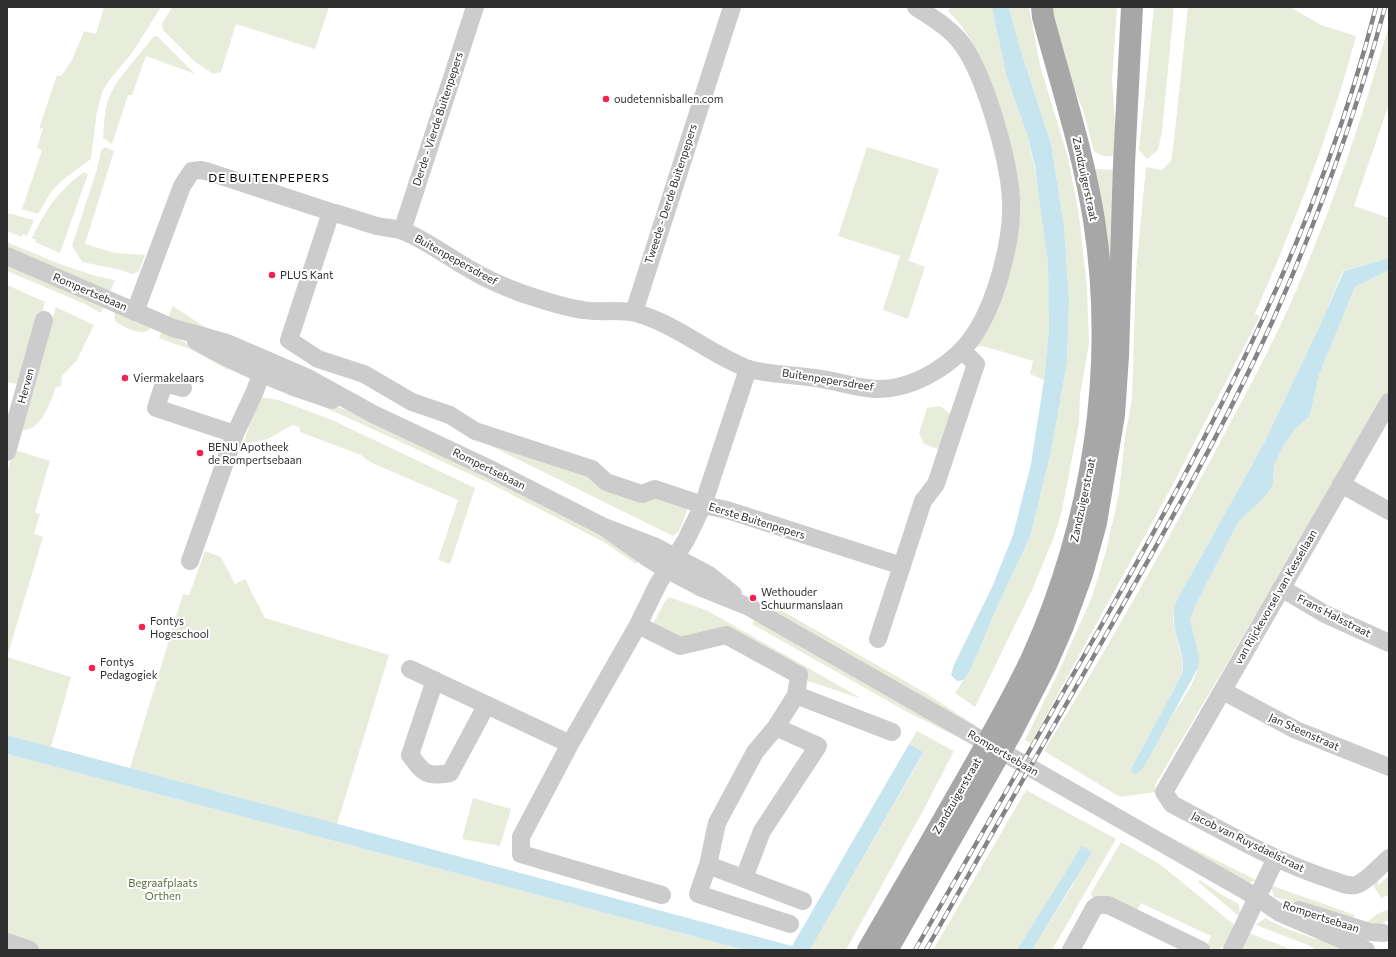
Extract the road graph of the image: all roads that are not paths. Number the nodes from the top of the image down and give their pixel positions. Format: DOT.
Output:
graph roads {
  1 [pos="475,7"];
  2 [pos="732,7"];
  3 [pos="916,7"];
  4 [pos="1042,7"];
  5 [pos="1132,7"];
  6 [pos="331,212"];
  7 [pos="402,231"];
  8 [pos="7,256"];
  9 [pos="135,312"];
  10 [pos="634,312"];
  11 [pos="44,320"];
  12 [pos="962,350"];
  13 [pos="263,367"];
  14 [pos="748,369"];
  15 [pos="183,388"];
  16 [pos="1389,402"];
  17 [pos="235,434"];
  18 [pos="7,452"];
  19 [pos="1341,484"];
  20 [pos="703,505"];
  21 [pos="1389,511"];
  22 [pos="190,561"];
  23 [pos="671,564"];
  24 [pos="902,566"];
  25 [pos="1281,588"];
  26 [pos="638,625"];
  27 [pos="878,639"];
  28 [pos="1389,643"];
  29 [pos="410,669"];
  30 [pos="435,680"];
  31 [pos="1223,691"];
  32 [pos="796,695"];
  33 [pos="486,706"];
  34 [pos="776,727"];
  35 [pos="1004,729"];
  36 [pos="892,732"];
  37 [pos="570,744"];
  38 [pos="983,765"];
  39 [pos="1389,766"];
  40 [pos="1164,792"];
  41 [pos="1276,858"];
  42 [pos="1389,858"];
  43 [pos="708,865"];
  44 [pos="744,878"];
  45 [pos="662,896"];
  46 [pos="1258,898"];
  47 [pos="803,901"];
  48 [pos="790,924"];
  49 [pos="1386,931"];
  50 [pos="7,942"];
  51 [pos="30,950"];
  52 [pos="868,950"];
  53 [pos="887,950"];
  54 [pos="1071,950"];
  55 [pos="1201,950"];
  56 [pos="1232,950"];
  57 [pos="1366,950"];
  58 [pos="1374,950"];
  1 -- 7 [label="street, Derde - Vierde Buitenpepers"];
  2 -- 10 [label="street, Tweede - Derde Buitenpepers"];
  3 -- 12 [label="street, Buitenpepersdreef"];
  4 -- 35 [label="main road, Zandzuigerstraat"];
  5 -- 35 [label="main road, Zandzuigerstraat"];
  6 -- 7 [label="street, Buitenpepersdreef"];
  6 -- 9 [label="street, Buitenpepersdreef"];
  6 -- 20 [label="street"];
  7 -- 10 [label="street, Buitenpepersdreef"];
  8 -- 9 [label="street, Rompertsebaan"];
  9 -- 13 [label="street, Rompertsebaan"];
  10 -- 14 [label="street, Buitenpepersdreef"];
  11 -- 18 [label="street, Herven"];
  12 -- 14 [label="street, Buitenpepersdreef"];
  12 -- 24 [label="street"];
  13 -- 17 [label="street"];
  13 -- 23 [label="street, Rompertsebaan"];
  14 -- 20 [label="street, Eerste Buitenpepers"];
  15 -- 17 [label="street"];
  16 -- 19 [label="street, van Rijckevorsel van Kessellaan"];
  17 -- 22 [label="street"];
  19 -- 21 [label="street"];
  19 -- 25 [label="street, van Rijckevorsel van Kessellaan"];
  20 -- 23 [label="street"];
  20 -- 24 [label="street, Eerste Buitenpepers"];
  23 -- 26 [label="street"];
  23 -- 46 [label="street, Rompertsebaan"];
  24 -- 27 [label="street"];
  25 -- 28 [label="street, Frans Halsstraat"];
  25 -- 31 [label="street, van Rijckevorsel van Kessellaan"];
  26 -- 32 [label="street"];
  26 -- 37 [label="street"];
  29 -- 30 [label="street"];
  30 -- 33 [label="street"];
  30 -- 33 [label="street"];
  31 -- 39 [label="street, Jan Steenstraat"];
  31 -- 40 [label="street, van Rijckevorsel van Kessellaan"];
  32 -- 34 [label="street"];
  32 -- 36 [label="street"];
  33 -- 37 [label="street"];
  34 -- 43 [label="street"];
  34 -- 44 [label="street"];
  35 -- 38 [label="main road, Zandzuigerstraat"];
  37 -- 45 [label="street"];
  38 -- 52 [label="main road, Zandzuigerstraat"];
  38 -- 53 [label="main road, Zandzuigerstraat"];
  40 -- 41 [label="street, Jacob van Ruysdaelstraat"];
  41 -- 42 [label="street, Jacob van Ruysdaelstraat"];
  41 -- 46 [label="street"];
  43 -- 44 [label="street"];
  43 -- 48 [label="street"];
  44 -- 47 [label="street"];
  46 -- 49 [label="street, Rompertsebaan"];
  46 -- 56 [label="street"];
  46 -- 57 [label="street, Rompertsebaan"];
  49 -- 58 [label="street"];
  50 -- 51 [label="street"];
  54 -- 55 [label="street"];
}
